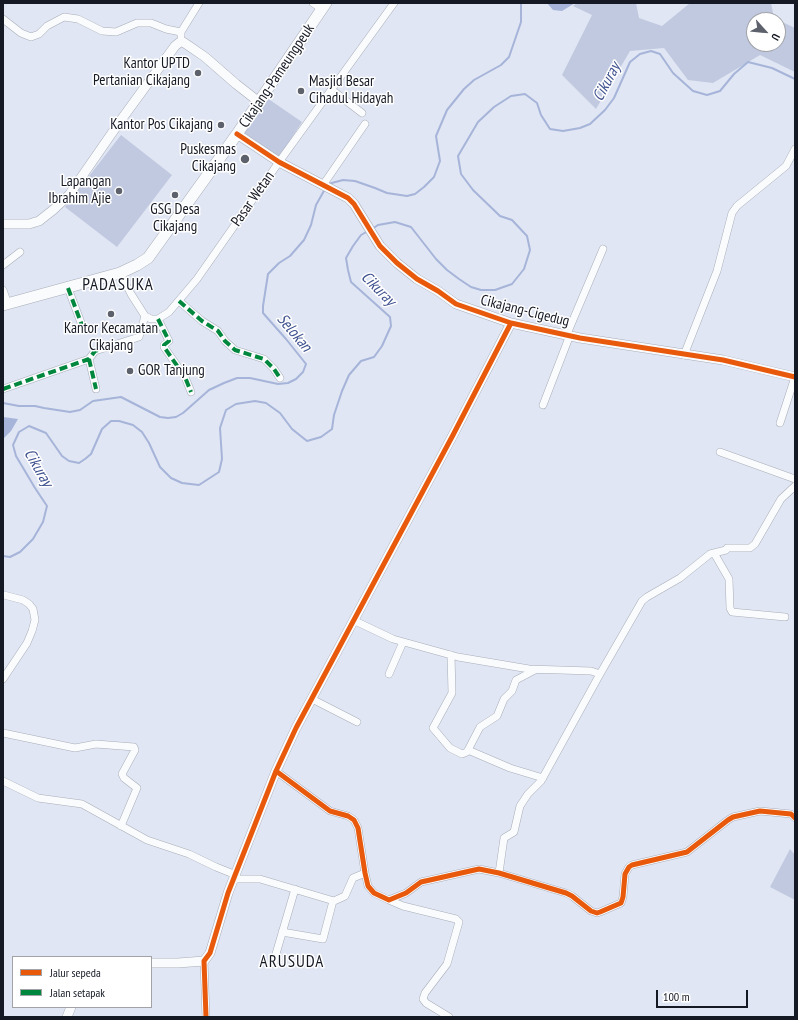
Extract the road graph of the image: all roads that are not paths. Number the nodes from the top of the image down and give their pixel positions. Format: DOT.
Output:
graph roads {
  1 [pos="199,3"];
  2 [pos="394,3"];
  3 [pos="320,5"];
  4 [pos="3,19"];
  5 [pos="181,32"];
  6 [pos="180,42"];
  7 [pos="332,90"];
  8 [pos="259,102"];
  9 [pos="362,113"];
  10 [pos="365,124"];
  11 [pos="237,134"];
  12 [pos="795,149"];
  13 [pos="279,162"];
  14 [pos="325,187"];
  15 [pos="3,224"];
  16 [pos="603,249"];
  17 [pos="20,252"];
  18 [pos="3,265"];
  19 [pos="120,273"];
  20 [pos="68,288"];
  21 [pos="3,290"];
  22 [pos="179,301"];
  23 [pos="5,305"];
  24 [pos="145,316"];
  25 [pos="158,319"];
  26 [pos="511,323"];
  27 [pos="83,328"];
  28 [pos="568,335"];
  29 [pos="684,354"];
  30 [pos="89,359"];
  31 [pos="795,377"];
  32 [pos="280,378"];
  33 [pos="3,389"];
  34 [pos="96,389"];
  35 [pos="191,392"];
  36 [pos="543,405"];
  37 [pos="780,423"];
  38 [pos="720,452"];
  39 [pos="795,479"];
  40 [pos="795,486"];
  41 [pos="714,553"];
  42 [pos="4,595"];
  43 [pos="785,617"];
  44 [pos="353,620"];
  45 [pos="403,642"];
  46 [pos="451,655"];
  47 [pos="535,670"];
  48 [pos="389,674"];
  49 [pos="600,674"];
  50 [pos="3,679"];
  51 [pos="312,699"];
  52 [pos="357,722"];
  53 [pos="3,733"];
  54 [pos="468,750"];
  55 [pos="276,771"];
  56 [pos="543,778"];
  57 [pos="3,781"];
  58 [pos="795,818"];
  59 [pos="121,826"];
  60 [pos="365,873"];
  61 [pos="499,873"];
  62 [pos="235,877"];
  63 [pos="295,890"];
  64 [pos="389,900"];
  65 [pos="333,901"];
  66 [pos="282,932"];
  67 [pos="204,961"];
  68 [pos="152,962"];
  69 [pos="273,964"];
  70 [pos="206,1017"];
  71 [pos="448,1017"];
  1 -- 5 [label="street"];
  2 -- 7 [label="street, Pasar Wetan"];
  3 -- 8 [label="main road, Cikajang-Pameungpeuk"];
  4 -- 5 [label="street"];
  5 -- 6 [label="street"];
  6 -- 8 [label="street"];
  6 -- 15 [label="street"];
  7 -- 9 [label="street"];
  7 -- 13 [label="street, Pasar Wetan"];
  8 -- 11 [label="main road, Cikajang-Pameungpeuk"];
  10 -- 14 [label="street"];
  11 -- 13 [label="street, Cikajang-Cigedug"];
  11 -- 19 [label="main road, Cikajang-Pameungpeuk"];
  12 -- 29 [label="street"];
  13 -- 14 [label="street, Cikajang-Cigedug"];
  13 -- 22 [label="street, Pasar Wetan"];
  14 -- 26 [label="street, Cikajang-Cigedug"];
  16 -- 28 [label="street"];
  17 -- 18 [label="street"];
  19 -- 20 [label="main road, Cikajang-Pameungpeuk"];
  19 -- 24 [label="street"];
  20 -- 23 [label="main road, Cikajang-Pameungpeuk"];
  20 -- 27 [label="street"];
  21 -- 23 [label="street"];
  22 -- 25 [label="street, Pasar Wetan"];
  22 -- 32 [label="street"];
  24 -- 25 [label="street"];
  24 -- 30 [label="street"];
  25 -- 35 [label="street"];
  26 -- 28 [label="street, Cikajang-Cigedug"];
  26 -- 44 [label="street"];
  28 -- 29 [label="street, Cikajang-Cigedug"];
  28 -- 36 [label="street"];
  29 -- 31 [label="street, Cikajang-Cigedug"];
  30 -- 33 [label="street"];
  30 -- 34 [label="street"];
  31 -- 37 [label="street"];
  38 -- 39 [label="street"];
  40 -- 41 [label="street"];
  41 -- 43 [label="street"];
  41 -- 49 [label="street"];
  42 -- 50 [label="street"];
  44 -- 45 [label="street"];
  44 -- 51 [label="street"];
  45 -- 46 [label="street"];
  45 -- 48 [label="street"];
  46 -- 47 [label="street"];
  46 -- 54 [label="street"];
  47 -- 49 [label="street"];
  47 -- 54 [label="street"];
  49 -- 56 [label="street"];
  51 -- 52 [label="street"];
  51 -- 55 [label="street"];
  53 -- 59 [label="street"];
  54 -- 56 [label="street"];
  55 -- 60 [label="street"];
  55 -- 62 [label="street"];
  56 -- 61 [label="street"];
  57 -- 59 [label="street"];
  58 -- 61 [label="street"];
  59 -- 62 [label="street"];
  60 -- 64 [label="street"];
  60 -- 65 [label="street"];
  61 -- 64 [label="street"];
  62 -- 63 [label="street"];
  62 -- 67 [label="street"];
  63 -- 65 [label="street"];
  63 -- 66 [label="street"];
  64 -- 71 [label="street"];
  65 -- 66 [label="street"];
  66 -- 69 [label="street"];
  67 -- 68 [label="street"];
  67 -- 70 [label="street"];
}
